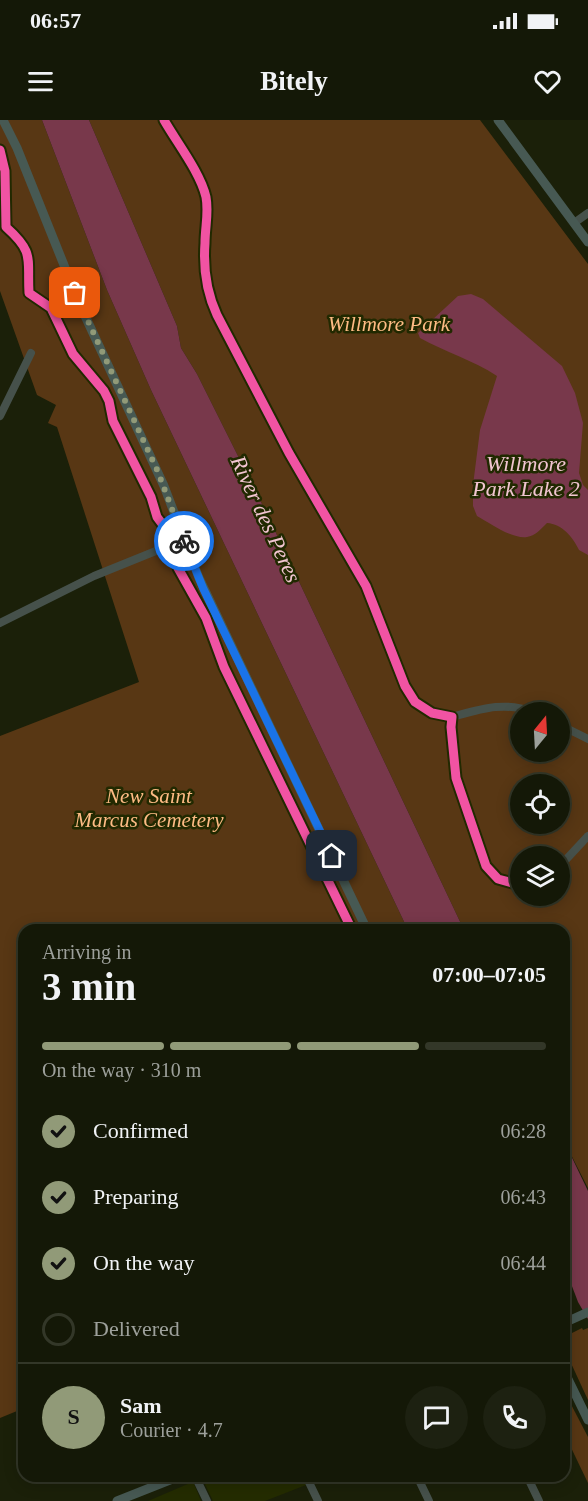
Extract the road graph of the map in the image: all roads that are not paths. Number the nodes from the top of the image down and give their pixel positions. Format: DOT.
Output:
graph roads {
  1 [pos="3,120"];
  2 [pos="164,120"];
  3 [pos="498,120"];
  4 [pos="588,213"];
  5 [pos="574,223"];
  6 [pos="588,242"];
  7 [pos="31,353"];
  8 [pos="0,416"];
  9 [pos="183,540"];
  10 [pos="0,623"];
  11 [pos="510,706"];
  12 [pos="452,717"];
  13 [pos="570,730"];
  14 [pos="588,739"];
  15 [pos="588,836"];
  16 [pos="570,855"];
  17 [pos="510,882"];
  18 [pos="364,924"];
  19 [pos="588,1312"];
  20 [pos="570,1320"];
  21 [pos="570,1383"];
  22 [pos="588,1420"];
  23 [pos="165,1482"];
  24 [pos="198,1482"];
  25 [pos="309,1482"];
  26 [pos="420,1482"];
  27 [pos="530,1482"];
  28 [pos="117,1501"];
  29 [pos="207,1501"];
  30 [pos="318,1501"];
  31 [pos="429,1501"];
  32 [pos="539,1501"];
  1 -- 9 [label="main road"];
  2 -- 12 [label="street"];
  3 -- 5 [label="main road"];
  4 -- 5 [label="street"];
  5 -- 6 [label="main road"];
  7 -- 8 [label="street"];
  9 -- 10 [label="street"];
  9 -- 18 [label="main road"];
  11 -- 12 [label="street"];
  12 -- 17 [label="street"];
  13 -- 14 [label="street"];
  15 -- 16 [label="street"];
  19 -- 20 [label="main road"];
  21 -- 22 [label="main road"];
  23 -- 28 [label="main road"];
  24 -- 29 [label="street"];
  25 -- 30 [label="street"];
  26 -- 31 [label="street"];
  27 -- 32 [label="street"];
}
